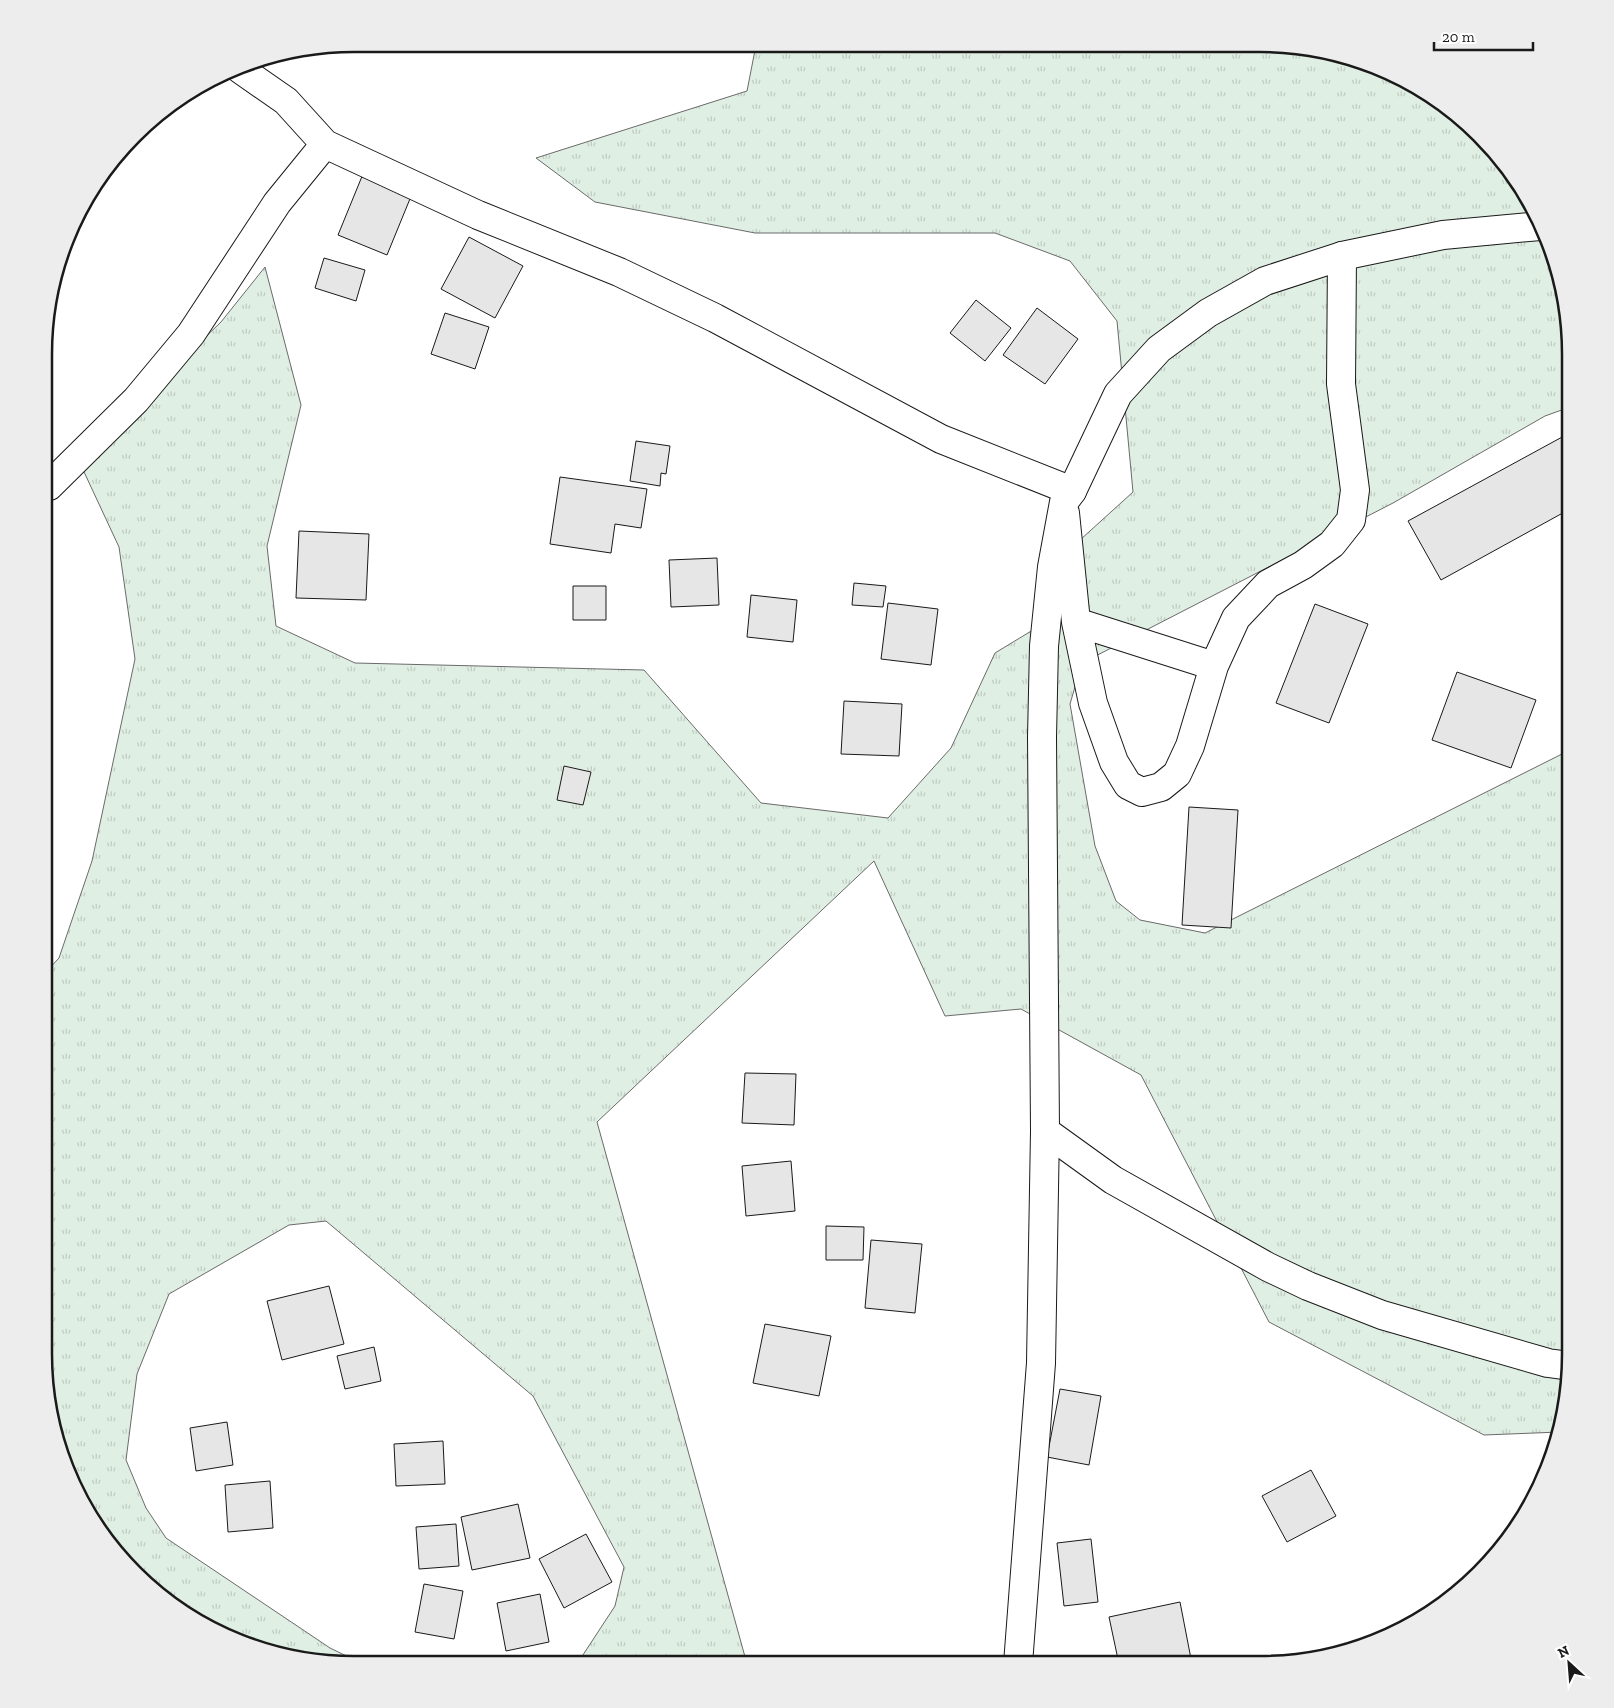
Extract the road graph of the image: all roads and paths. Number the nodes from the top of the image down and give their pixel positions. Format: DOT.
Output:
graph roads {
  1 [pos="246,73"];
  2 [pos="325,144"];
  3 [pos="1533,227"];
  4 [pos="1342,256"];
  5 [pos="53,482"];
  6 [pos="1068,497"];
  7 [pos="1076,622"];
  8 [pos="1214,666"];
  9 [pos="1046,1131"];
  10 [pos="1561,1365"];
  11 [pos="1019,1656"];
  1 -- 2 [label="street"];
  2 -- 5 [label="street"];
  2 -- 6 [label="street"];
  3 -- 4 [label="street"];
  4 -- 6 [label="street"];
  4 -- 8 [label="street"];
  6 -- 7 [label="street"];
  6 -- 9 [label="street"];
  7 -- 8 [label="street"];
  7 -- 8 [label="street"];
  9 -- 10 [label="street"];
  9 -- 11 [label="street"];
}
